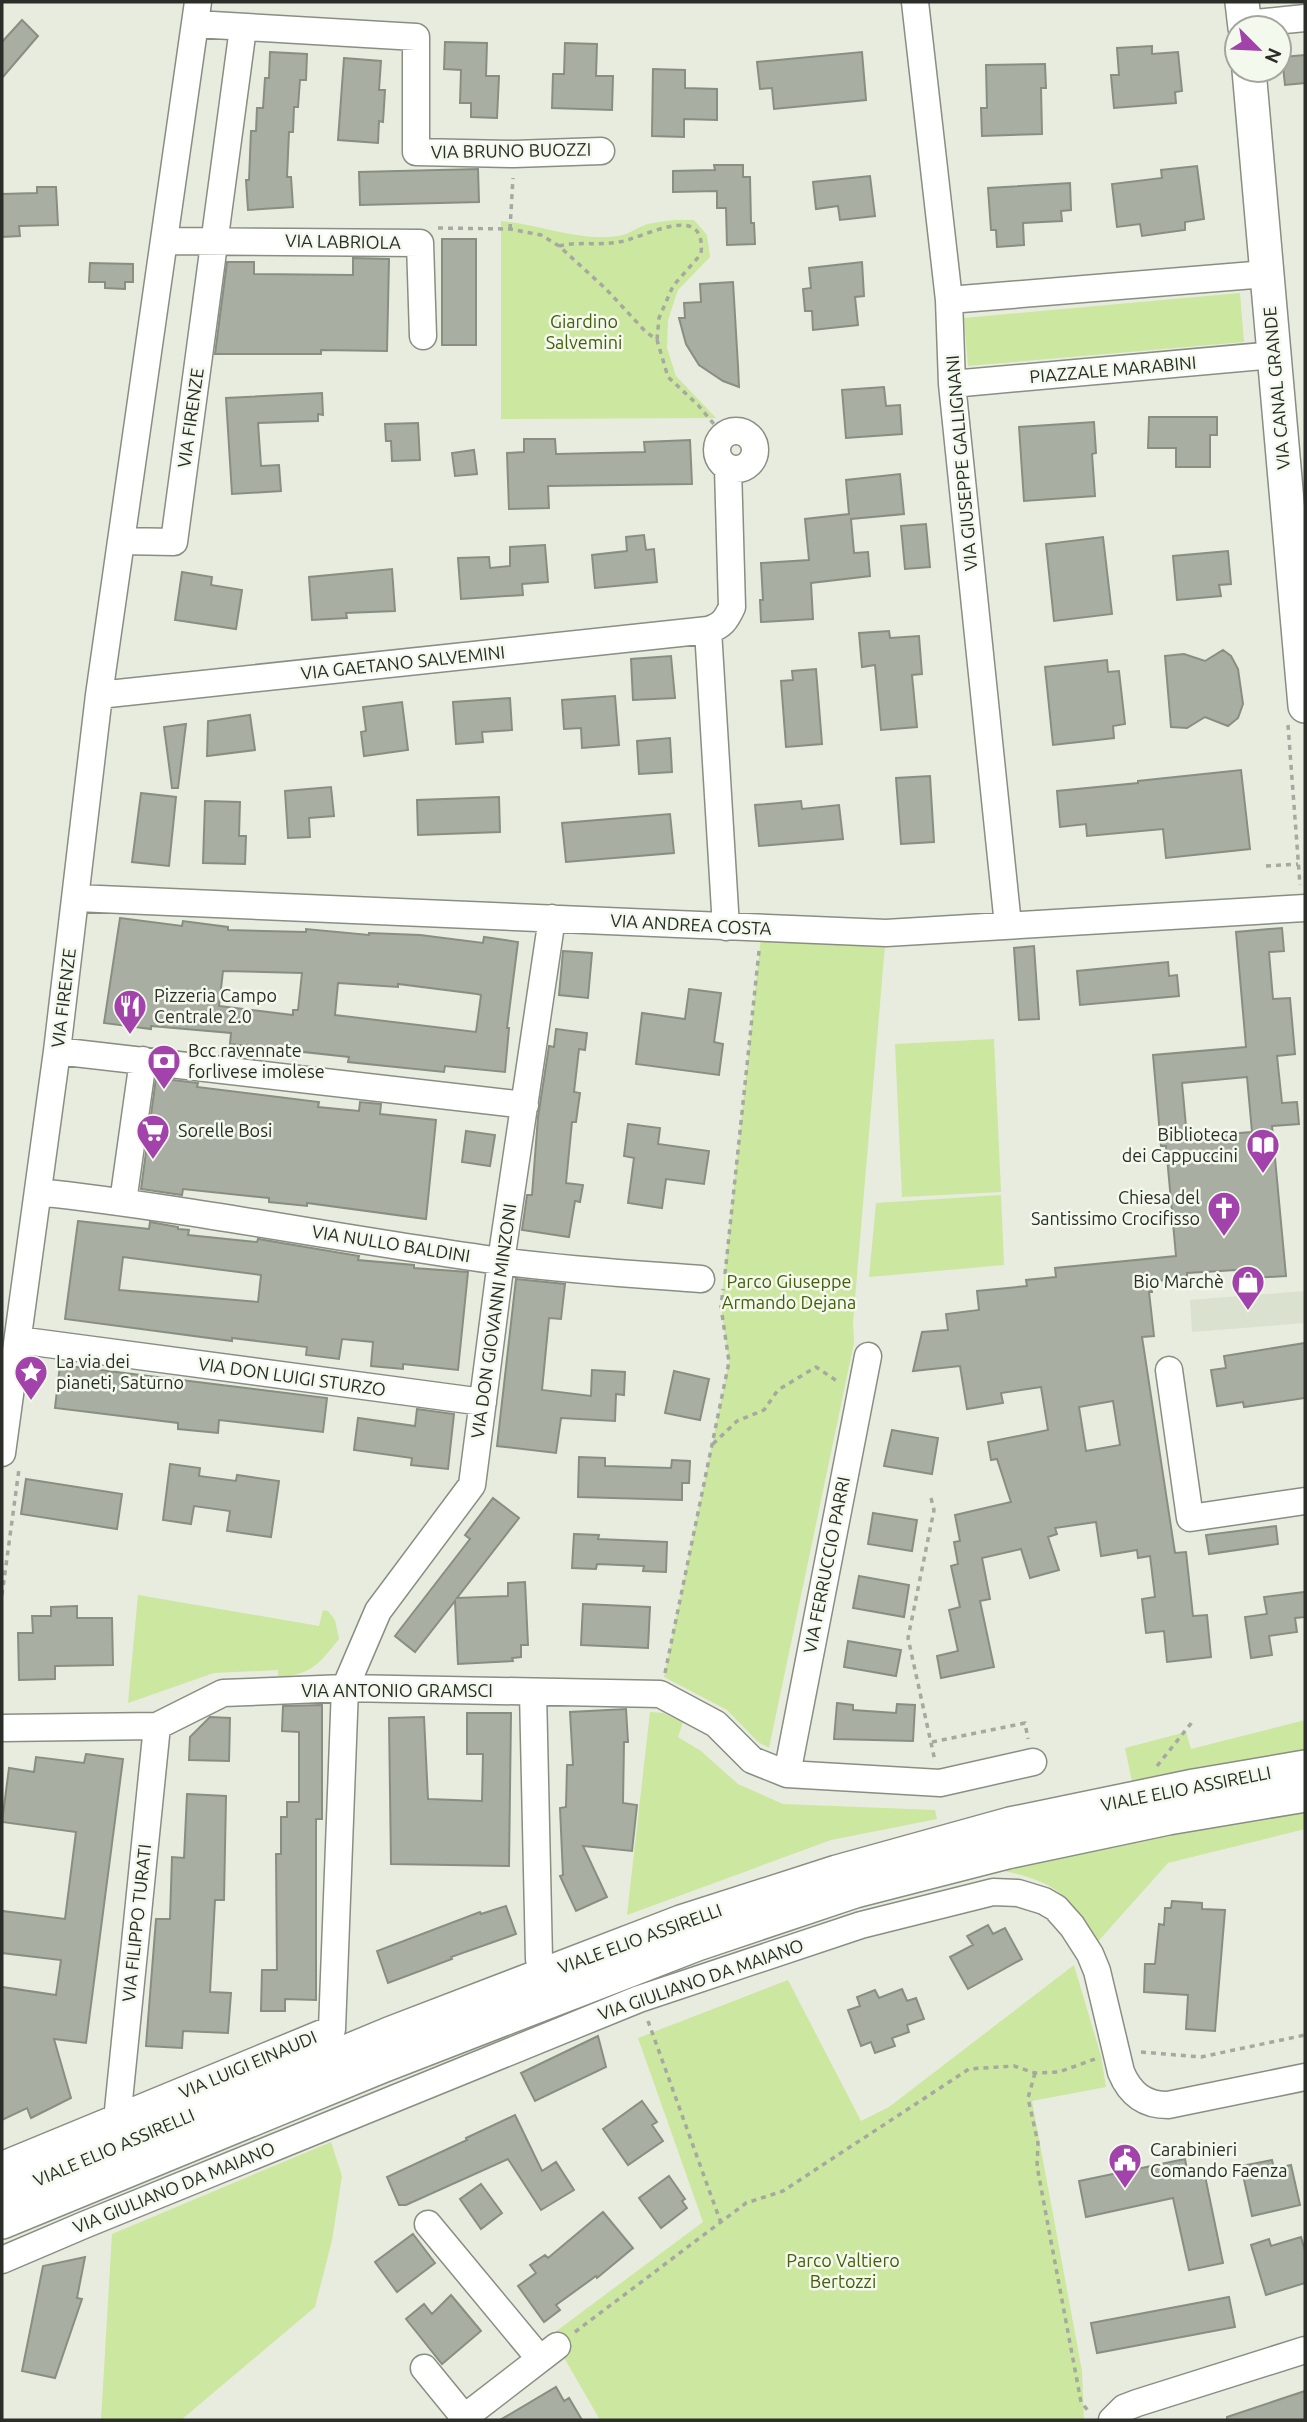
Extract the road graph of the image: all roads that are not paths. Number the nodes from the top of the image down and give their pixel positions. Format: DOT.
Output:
graph roads {
  1 [pos="915,2"];
  2 [pos="197,13"];
  3 [pos="243,28"];
  4 [pos="1250,84"];
  5 [pos="601,150"];
  6 [pos="164,241"];
  7 [pos="215,241"];
  8 [pos="1266,274"];
  9 [pos="949,300"];
  10 [pos="423,336"];
  11 [pos="1274,355"];
  12 [pos="952,384"];
  13 [pos="723,435"];
  14 [pos="121,541"];
  15 [pos="708,630"];
  16 [pos="99,695"];
  17 [pos="1296,710"];
  18 [pos="76,898"];
  19 [pos="1305,908"];
  20 [pos="552,918"];
  21 [pos="1008,925"];
  22 [pos="726,927"];
  23 [pos="57,1051"];
  24 [pos="143,1060"];
  25 [pos="525,1105"];
  26 [pos="38,1192"];
  27 [pos="123,1202"];
  28 [pos="501,1261"];
  29 [pos="701,1279"];
  30 [pos="18,1340"];
  31 [pos="868,1356"];
  32 [pos="1169,1370"];
  33 [pos="484,1402"];
  34 [pos="2,1453"];
  35 [pos="1305,1501"];
  36 [pos="345,1688"];
  37 [pos="533,1692"];
  38 [pos="157,1726"];
  39 [pos="2,1728"];
  40 [pos="1033,1762"];
  41 [pos="1305,1766"];
  42 [pos="786,1774"];
  43 [pos="1305,1795"];
  44 [pos="539,1959"];
  45 [pos="1305,2077"];
  46 [pos="117,2120"];
  47 [pos="2,2165"];
  48 [pos="2,2195"];
  49 [pos="2,2222"];
  50 [pos="428,2224"];
  51 [pos="2,2260"];
  52 [pos="1305,2350"];
  53 [pos="424,2368"];
  54 [pos="469,2417"];
  55 [pos="1102,2417"];
  1 -- 9 [label="street, VIA GIUSEPPE GALLIGNANI"];
  2 -- 3 [label="street, VIA FIRENZE"];
  2 -- 6 [label="street, VIA FIRENZE"];
  3 -- 5 [label="street, VIA BRUNO BUOZZI"];
  3 -- 7 [label="street, VIA FIRENZE"];
  4 -- 8 [label="main road, VIA CANAL GRANDE"];
  6 -- 7 [label="street"];
  6 -- 14 [label="street, VIA FIRENZE"];
  7 -- 10 [label="street, VIA LABRIOLA"];
  7 -- 14 [label="street, VIA FIRENZE"];
  8 -- 9 [label="street"];
  8 -- 11 [label="main road, VIA CANAL GRANDE"];
  9 -- 12 [label="street, VIA GIUSEPPE GALLIGNANI"];
  11 -- 12 [label="street, PIAZZALE MARABINI"];
  11 -- 17 [label="main road, VIA CANAL GRANDE"];
  12 -- 21 [label="street, VIA GIUSEPPE GALLIGNANI"];
  13 -- 15 [label="street"];
  14 -- 16 [label="street, VIA FIRENZE"];
  15 -- 16 [label="street, VIA GAETANO SALVEMINI"];
  15 -- 22 [label="street"];
  16 -- 18 [label="street, VIA FIRENZE"];
  18 -- 20 [label="street, VIA ANDREA COSTA"];
  18 -- 23 [label="street, VIA FIRENZE"];
  19 -- 21 [label="street, VIA ANDREA COSTA"];
  20 -- 22 [label="street, VIA ANDREA COSTA"];
  20 -- 25 [label="street, VIA DON GIOVANNI MINZONI"];
  21 -- 22 [label="street, VIA ANDREA COSTA"];
  23 -- 24 [label="street"];
  23 -- 26 [label="street, VIA FIRENZE"];
  24 -- 25 [label="street"];
  24 -- 27 [label="street"];
  25 -- 28 [label="street, VIA DON GIOVANNI MINZONI"];
  26 -- 27 [label="street, VIA NULLO BALDINI"];
  26 -- 30 [label="street, VIA FIRENZE"];
  27 -- 28 [label="street, VIA NULLO BALDINI"];
  28 -- 29 [label="street, VIA NULLO BALDINI"];
  28 -- 33 [label="street, VIA DON GIOVANNI MINZONI"];
  30 -- 33 [label="street, VIA DON LUIGI STURZO"];
  30 -- 34 [label="street, VIA FIRENZE"];
  31 -- 42 [label="street, VIA FERRUCCIO PARRI"];
  32 -- 35 [label="street"];
  33 -- 36 [label="street, VIA DON GIOVANNI MINZONI"];
  36 -- 37 [label="street, VIA ANTONIO GRAMSCI"];
  36 -- 38 [label="street, VIA ANTONIO GRAMSCI"];
  36 -- 46 [label="street, VIA LUIGI EINAUDI"];
  37 -- 42 [label="street, VIA ANTONIO GRAMSCI"];
  37 -- 44 [label="street"];
  38 -- 39 [label="street, VIA ANTONIO GRAMSCI"];
  38 -- 46 [label="street, VIA FILIPPO TURATI"];
  40 -- 42 [label="street"];
  41 -- 48 [label="main road, VIALE ELIO ASSIRELLI"];
  43 -- 49 [label="main road, VIALE ELIO ASSIRELLI"];
  45 -- 51 [label="street, VIA GIULIANO DA MAIANO"];
  46 -- 47 [label="street, VIA LUIGI EINAUDI"];
  50 -- 54 [label="street"];
  52 -- 55 [label="street"];
  53 -- 54 [label="street"];
}
